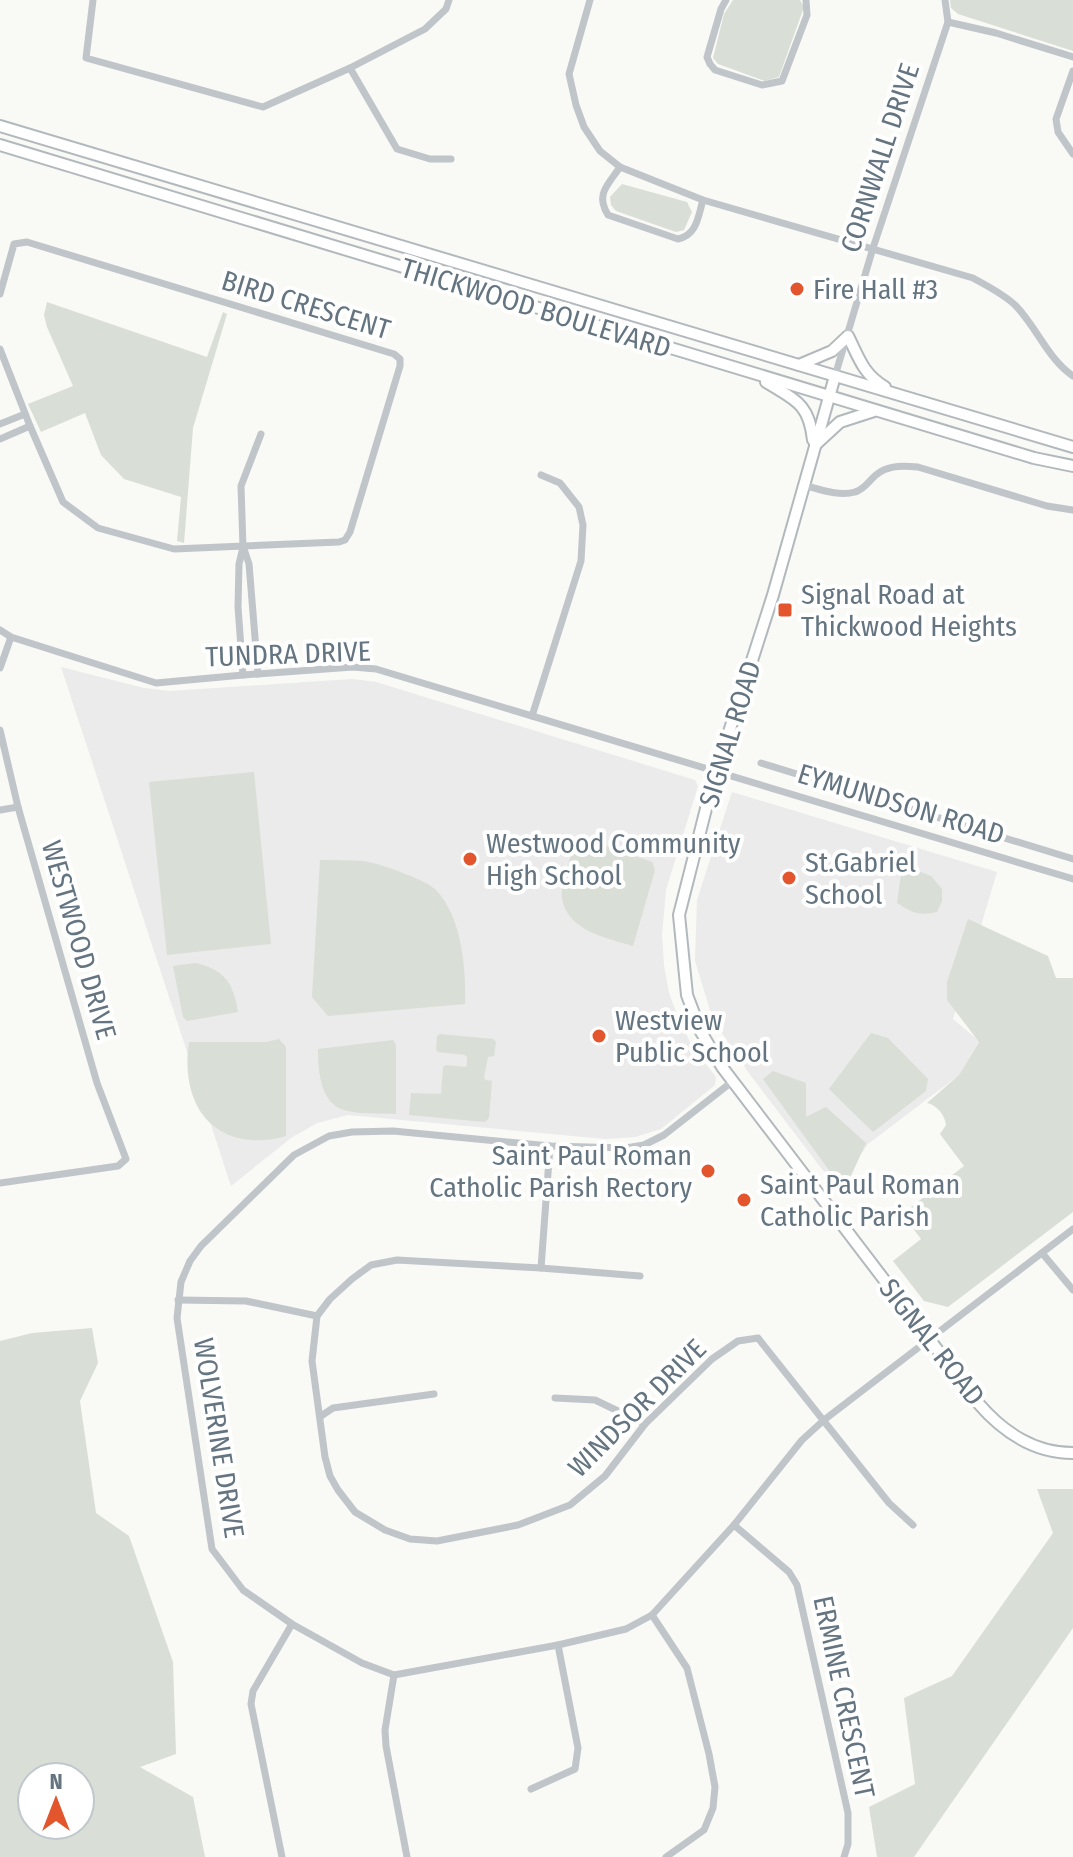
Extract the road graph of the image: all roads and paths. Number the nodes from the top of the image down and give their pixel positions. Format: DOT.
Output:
graph roads {
  1 [pos="93,0"];
  2 [pos="449,0"];
  3 [pos="590,0"];
  4 [pos="726,0"];
  5 [pos="806,0"];
  6 [pos="945,0"];
  7 [pos="948,22"];
  8 [pos="1073,57"];
  9 [pos="350,68"];
  10 [pos="1073,71"];
  11 [pos="0,126"];
  12 [pos="0,145"];
  13 [pos="1073,154"];
  14 [pos="451,159"];
  15 [pos="620,167"];
  16 [pos="703,200"];
  17 [pos="873,248"];
  18 [pos="0,294"];
  19 [pos="848,336"];
  20 [pos="0,349"];
  21 [pos="799,365"];
  22 [pos="753,374"];
  23 [pos="835,376"];
  24 [pos="1073,376"];
  25 [pos="902,396"];
  26 [pos="830,397"];
  27 [pos="874,411"];
  28 [pos="25,414"];
  29 [pos="0,424"];
  30 [pos="30,426"];
  31 [pos="261,434"];
  32 [pos="0,439"];
  33 [pos="814,445"];
  34 [pos="1073,447"];
  35 [pos="1073,466"];
  36 [pos="541,475"];
  37 [pos="803,485"];
  38 [pos="1073,510"];
  39 [pos="243,547"];
  40 [pos="252,606"];
  41 [pos="238,607"];
  42 [pos="0,630"];
  43 [pos="11,637"];
  44 [pos="0,668"];
  45 [pos="258,674"];
  46 [pos="243,675"];
  47 [pos="532,716"];
  48 [pos="0,730"];
  49 [pos="761,763"];
  50 [pos="716,772"];
  51 [pos="823,782"];
  52 [pos="817,802"];
  53 [pos="18,807"];
  54 [pos="0,810"];
  55 [pos="1073,859"];
  56 [pos="1073,879"];
  57 [pos="733,1081"];
  58 [pos="550,1146"];
  59 [pos="0,1183"];
  60 [pos="1073,1229"];
  61 [pos="1042,1253"];
  62 [pos="541,1268"];
  63 [pos="640,1276"];
  64 [pos="1073,1290"];
  65 [pos="178,1300"];
  66 [pos="317,1316"];
  67 [pos="929,1340"];
  68 [pos="434,1394"];
  69 [pos="555,1398"];
  70 [pos="321,1416"];
  71 [pos="824,1420"];
  72 [pos="645,1424"];
  73 [pos="1073,1453"];
  74 [pos="734,1525"];
  75 [pos="913,1525"];
  76 [pos="652,1615"];
  77 [pos="292,1624"];
  78 [pos="558,1645"];
  79 [pos="394,1675"];
  80 [pos="531,1789"];
  81 [pos="282,1857"];
  82 [pos="407,1857"];
  83 [pos="666,1857"];
  84 [pos="844,1857"];
  1 -- 9 [label="street"];
  2 -- 9 [label="street"];
  3 -- 15 [label="street"];
  4 -- 5 [label="street"];
  6 -- 7 [label="street, CORNWALL DRIVE"];
  7 -- 8 [label="street"];
  7 -- 17 [label="street, CORNWALL DRIVE"];
  9 -- 14 [label="street"];
  10 -- 13 [label="street"];
  11 -- 21 [label="main road, THICKWOOD BOULEVARD"];
  12 -- 22 [label="main road, THICKWOOD BOULEVARD"];
  15 -- 16 [label="street"];
  15 -- 16 [label="street"];
  16 -- 17 [label="street"];
  17 -- 19 [label="street, CORNWALL DRIVE"];
  17 -- 24 [label="street"];
  18 -- 39 [label="street, BIRD CRESCENT"];
  19 -- 21 [label="main road"];
  19 -- 23 [label="street, CORNWALL DRIVE"];
  19 -- 25 [label="main road"];
  20 -- 28 [label="street, BIRD CRESCENT"];
  21 -- 23 [label="main road, THICKWOOD BOULEVARD"];
  22 -- 26 [label="main road, THICKWOOD BOULEVARD"];
  22 -- 33 [label="main road"];
  23 -- 25 [label="main road, THICKWOOD BOULEVARD"];
  23 -- 26 [label="main road, SIGNAL ROAD"];
  25 -- 34 [label="main road, THICKWOOD BOULEVARD"];
  26 -- 27 [label="main road, THICKWOOD BOULEVARD"];
  26 -- 33 [label="main road, SIGNAL ROAD"];
  27 -- 33 [label="main road"];
  27 -- 35 [label="main road, THICKWOOD BOULEVARD"];
  28 -- 29 [label="street"];
  28 -- 30 [label="street, BIRD CRESCENT"];
  30 -- 32 [label="street"];
  30 -- 39 [label="street, BIRD CRESCENT"];
  31 -- 39 [label="street"];
  33 -- 37 [label="main road, SIGNAL ROAD"];
  36 -- 47 [label="street"];
  37 -- 38 [label="street"];
  37 -- 50 [label="main road, SIGNAL ROAD"];
  39 -- 40 [label="street"];
  39 -- 41 [label="street"];
  40 -- 41 [label="street"];
  40 -- 45 [label="street"];
  41 -- 46 [label="street"];
  42 -- 43 [label="street, TUNDRA DRIVE"];
  43 -- 44 [label="street"];
  43 -- 46 [label="street, TUNDRA DRIVE"];
  45 -- 46 [label="street, TUNDRA DRIVE"];
  45 -- 47 [label="street, TUNDRA DRIVE"];
  47 -- 50 [label="street, TUNDRA DRIVE"];
  48 -- 53 [label="street, WESTWOOD DRIVE"];
  49 -- 51 [label="street, SIGNAL ROAD"];
  50 -- 52 [label="street, EYMUNDSON ROAD"];
  50 -- 57 [label="main road, SIGNAL ROAD"];
  51 -- 52 [label="street"];
  51 -- 55 [label="street, SIGNAL ROAD"];
  52 -- 56 [label="street, EYMUNDSON ROAD"];
  53 -- 54 [label="street"];
  53 -- 59 [label="street, WESTWOOD DRIVE"];
  57 -- 58 [label="street, WOLVERINE DRIVE"];
  57 -- 67 [label="main road, SIGNAL ROAD"];
  58 -- 62 [label="street"];
  58 -- 65 [label="street, WOLVERINE DRIVE"];
  60 -- 61 [label="street"];
  61 -- 64 [label="street"];
  61 -- 67 [label="street"];
  62 -- 63 [label="street"];
  62 -- 66 [label="street"];
  65 -- 66 [label="street"];
  65 -- 77 [label="street, WOLVERINE DRIVE"];
  66 -- 70 [label="street, WINDSOR DRIVE"];
  67 -- 71 [label="street"];
  67 -- 73 [label="main road, SIGNAL ROAD"];
  68 -- 70 [label="street"];
  69 -- 72 [label="street"];
  70 -- 72 [label="street, WINDSOR DRIVE"];
  71 -- 72 [label="street, WINDSOR DRIVE"];
  71 -- 74 [label="street"];
  71 -- 75 [label="street"];
  74 -- 76 [label="street"];
  74 -- 84 [label="street, ERMINE CRESCENT"];
  76 -- 78 [label="street"];
  76 -- 83 [label="street"];
  77 -- 79 [label="street, WOLVERINE DRIVE"];
  77 -- 81 [label="street"];
  78 -- 79 [label="street"];
  78 -- 80 [label="street"];
  79 -- 82 [label="street"];
}
